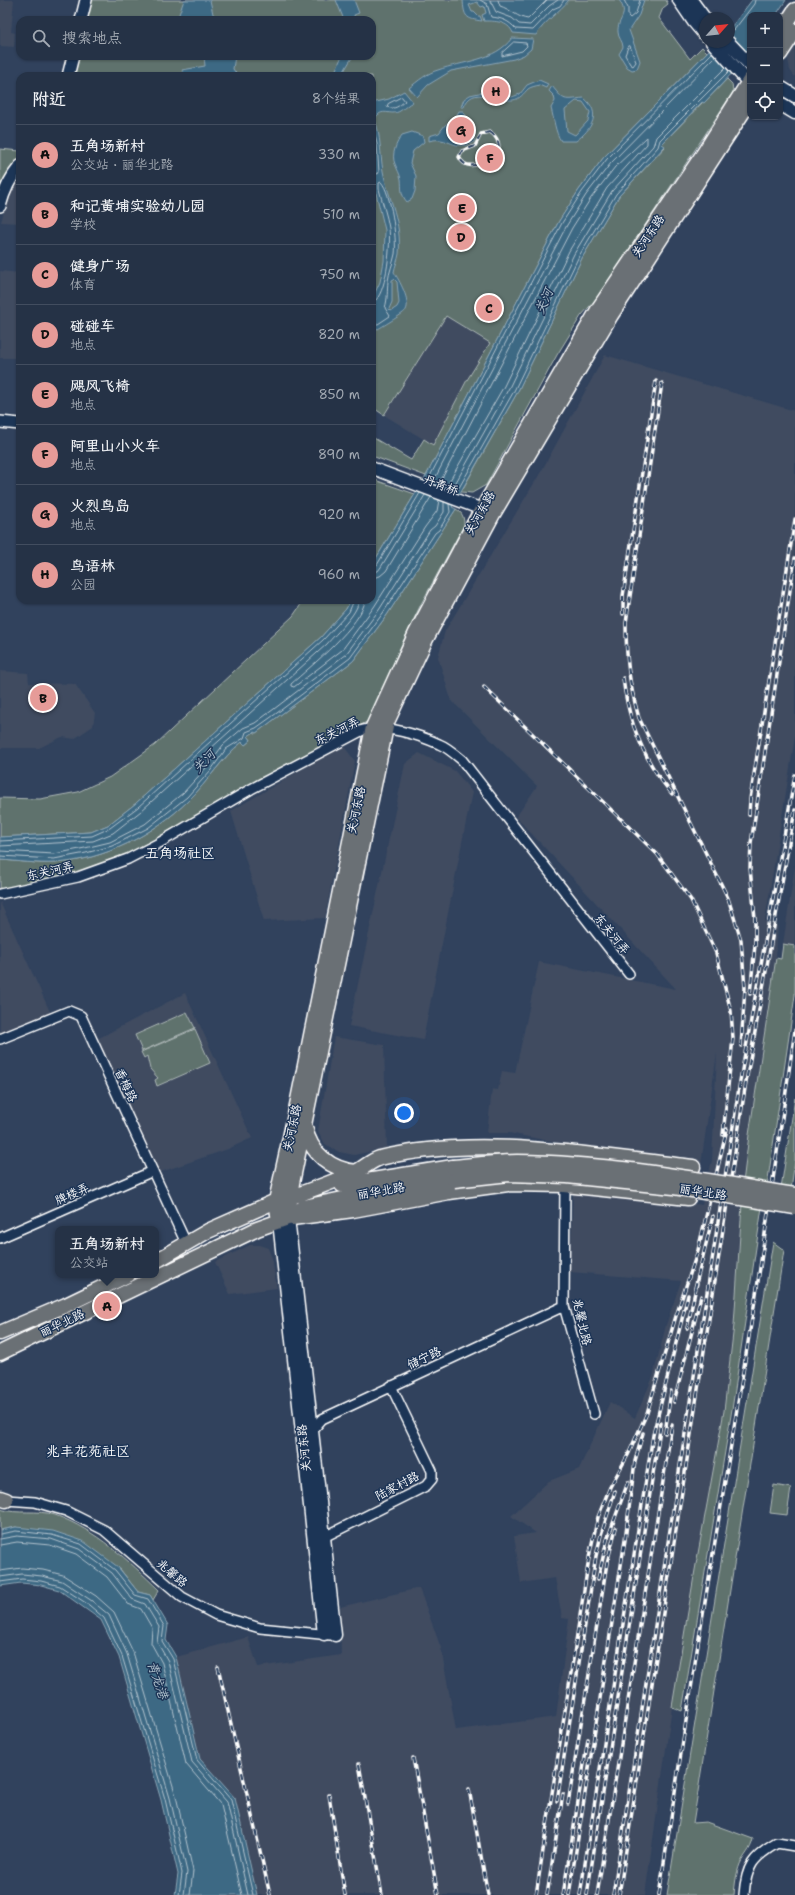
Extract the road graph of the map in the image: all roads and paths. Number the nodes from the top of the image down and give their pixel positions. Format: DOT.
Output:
graph roads {
  1 [pos="86,0"];
  2 [pos="679,0"];
  3 [pos="691,0"];
  4 [pos="795,10"];
  5 [pos="700,12"];
  6 [pos="82,16"];
  7 [pos="699,27"];
  8 [pos="783,28"];
  9 [pos="795,31"];
  10 [pos="718,48"];
  11 [pos="734,48"];
  12 [pos="783,49"];
  13 [pos="72,60"];
  14 [pos="747,62"];
  15 [pos="69,72"];
  16 [pos="747,80"];
  17 [pos="783,89"];
  18 [pos="795,96"];
  19 [pos="747,106"];
  20 [pos="783,106"];
  21 [pos="795,113"];
  22 [pos="16,171"];
  23 [pos="0,206"];
  24 [pos="0,422"];
  25 [pos="16,424"];
  26 [pos="376,472"];
  27 [pos="486,514"];
  28 [pos="379,729"];
  29 [pos="0,894"];
  30 [pos="629,974"];
  31 [pos="0,1039"];
  32 [pos="304,1126"];
  33 [pos="693,1167"];
  34 [pos="153,1171"];
  35 [pos="356,1172"];
  36 [pos="453,1174"];
  37 [pos="398,1175"];
  38 [pos="565,1185"];
  39 [pos="795,1196"];
  40 [pos="688,1198"];
  41 [pos="283,1199"];
  42 [pos="795,1207"];
  43 [pos="284,1220"];
  44 [pos="0,1238"];
  45 [pos="186,1243"];
  46 [pos="159,1259"];
  47 [pos="159,1276"];
  48 [pos="122,1278"];
  49 [pos="154,1278"];
  50 [pos="564,1306"];
  51 [pos="1,1332"];
  52 [pos="0,1353"];
  53 [pos="391,1386"];
  54 [pos="594,1414"];
  55 [pos="313,1429"];
  56 [pos="304,1444"];
  57 [pos="3,1499"];
  58 [pos="324,1536"];
  59 [pos="330,1635"];
  60 [pos="795,1846"];
  61 [pos="744,1895"];
  1 -- 6 [label="street"];
  2 -- 7 [label="main road"];
  3 -- 5 [label="main road"];
  4 -- 8 [label="main road"];
  9 -- 12 [label="main road"];
  10 -- 16 [label="main road"];
  11 -- 14 [label="main road"];
  13 -- 15 [label="street"];
  16 -- 27 [label="main road, 关河东路"];
  17 -- 18 [label="main road"];
  19 -- 27 [label="main road, 关河东路"];
  20 -- 21 [label="main road"];
  22 -- 23 [label="street"];
  24 -- 25 [label="street"];
  26 -- 27 [label="street, 丹青桥"];
  27 -- 28 [label="main road, 关河东路"];
  28 -- 29 [label="street, 东关河弄"];
  28 -- 30 [label="street, 东关河弄"];
  28 -- 32 [label="main road, 关河东路"];
  28 -- 41 [label="main road, 关河东路"];
  31 -- 34 [label="street, 香梅路"];
  32 -- 35 [label="main road"];
  32 -- 41 [label="main road, 关河东路"];
  33 -- 35 [label="main road"];
  34 -- 44 [label="street, 牌楼弄"];
  34 -- 45 [label="street, 香梅路"];
  35 -- 37 [label="main road"];
  35 -- 41 [label="main road"];
  36 -- 37 [label="main road, 丽华北路"];
  36 -- 39 [label="main road, 丽华北路, bridge"];
  36 -- 42 [label="main road, 丽华北路, bridge"];
  36 -- 43 [label="main road, 丽华北路"];
  37 -- 41 [label="main road, 丽华北路"];
  38 -- 40 [label="main road"];
  38 -- 43 [label="main road"];
  38 -- 50 [label="street, 兆馨北路"];
  41 -- 43 [label="main road, 关河东路"];
  41 -- 45 [label="main road, 丽华北路"];
  43 -- 47 [label="main road, 丽华北路"];
  43 -- 55 [label="main road, 关河东路"];
  43 -- 56 [label="main road, 关河东路"];
  45 -- 46 [label="main road, 丽华北路"];
  48 -- 51 [label="main road, 丽华北路"];
  49 -- 52 [label="main road, 丽华北路"];
  50 -- 53 [label="street, 储宁路"];
  50 -- 54 [label="street, 兆馨北路"];
  53 -- 55 [label="street, 储宁路"];
  53 -- 58 [label="street, 陆家村路"];
  55 -- 56 [label="street, 储宁路"];
  55 -- 58 [label="main road, 关河东路"];
  56 -- 59 [label="main road, 关河东路"];
  57 -- 59 [label="street, 兆馨路"];
  58 -- 59 [label="main road, 关河东路"];
  60 -- 61 [label="street"];
}
